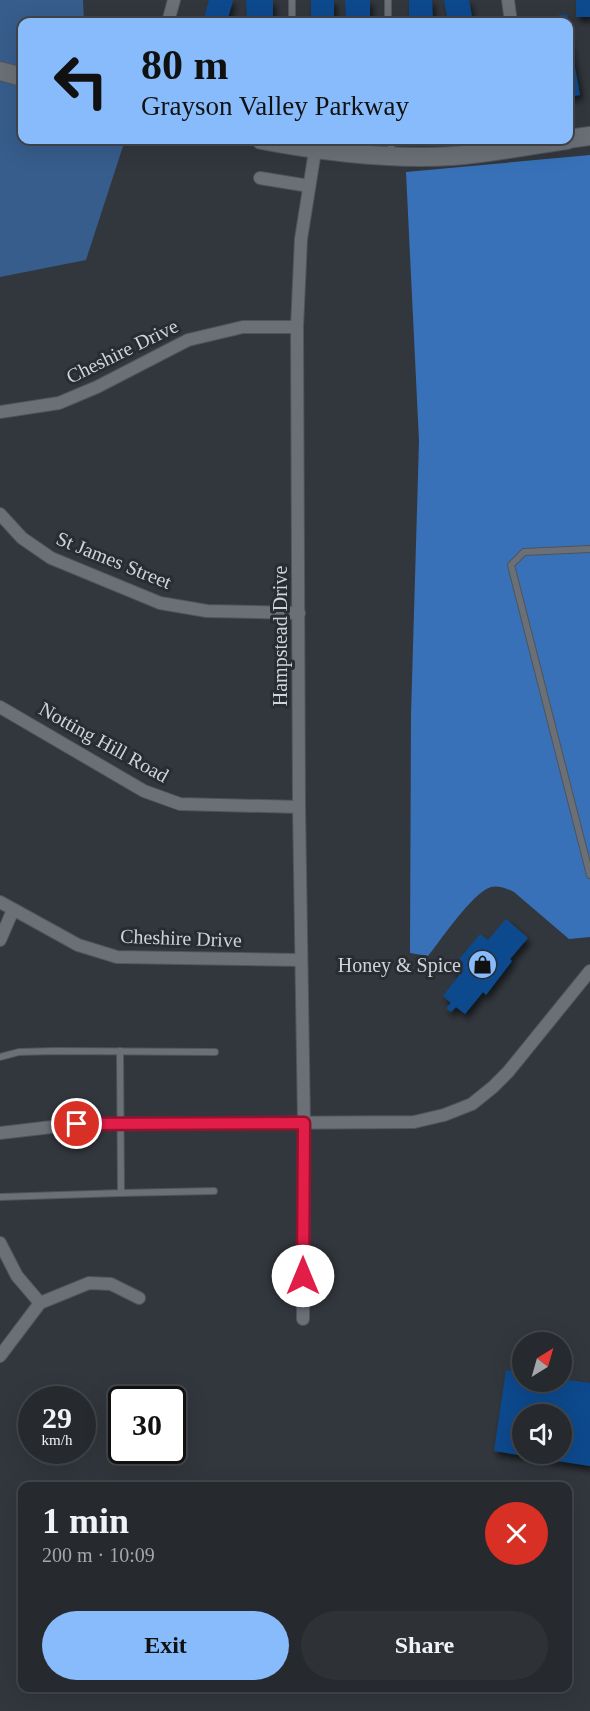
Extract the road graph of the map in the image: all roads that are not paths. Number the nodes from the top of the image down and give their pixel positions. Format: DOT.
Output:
graph roads {
  1 [pos="174,0"];
  2 [pos="292,0"];
  3 [pos="388,0"];
  4 [pos="508,0"];
  5 [pos="169,18"];
  6 [pos="292,18"];
  7 [pos="388,18"];
  8 [pos="510,18"];
  9 [pos="0,71"];
  10 [pos="18,76"];
  11 [pos="590,136"];
  12 [pos="573,138"];
  13 [pos="520,144"];
  14 [pos="312,145"];
  15 [pos="391,148"];
  16 [pos="260,178"];
  17 [pos="309,186"];
  18 [pos="297,327"];
  19 [pos="0,412"];
  20 [pos="0,514"];
  21 [pos="590,549"];
  22 [pos="299,613"];
  23 [pos="0,707"];
  24 [pos="299,807"];
  25 [pos="590,875"];
  26 [pos="0,902"];
  27 [pos="13,910"];
  28 [pos="0,940"];
  29 [pos="301,960"];
  30 [pos="590,971"];
  31 [pos="120,1051"];
  32 [pos="215,1052"];
  33 [pos="0,1057"];
  34 [pos="304,1123"];
  35 [pos="122,1124"];
  36 [pos="0,1133"];
  37 [pos="214,1191"];
  38 [pos="121,1192"];
  39 [pos="0,1197"];
  40 [pos="0,1244"];
  41 [pos="139,1298"];
  42 [pos="40,1303"];
  43 [pos="303,1319"];
  44 [pos="0,1356"];
  1 -- 5 [label="street"];
  2 -- 6 [label="lane"];
  3 -- 7 [label="lane"];
  4 -- 8 [label="street"];
  9 -- 10 [label="street"];
  11 -- 12 [label="street"];
  13 -- 15 [label="street"];
  14 -- 15 [label="street"];
  14 -- 17 [label="street, Hampstead Drive"];
  16 -- 17 [label="street"];
  17 -- 18 [label="street, Hampstead Drive"];
  18 -- 19 [label="street, Cheshire Drive"];
  18 -- 22 [label="street, Hampstead Drive"];
  20 -- 22 [label="street, St James Street"];
  21 -- 25 [label="lane"];
  22 -- 24 [label="street, Hampstead Drive"];
  23 -- 24 [label="street, Notting Hill Road"];
  24 -- 29 [label="street, Hampstead Drive"];
  26 -- 27 [label="street, Cheshire Drive"];
  27 -- 28 [label="street"];
  27 -- 29 [label="street, Cheshire Drive"];
  29 -- 34 [label="street, Hampstead Drive"];
  30 -- 34 [label="street"];
  31 -- 32 [label="lane"];
  31 -- 33 [label="lane"];
  31 -- 35 [label="lane"];
  34 -- 35 [label="street"];
  34 -- 43 [label="street, Hampstead Drive"];
  35 -- 36 [label="street"];
  35 -- 38 [label="lane"];
  37 -- 38 [label="lane"];
  38 -- 39 [label="lane"];
  40 -- 42 [label="street"];
  41 -- 42 [label="street"];
  42 -- 44 [label="street"];
}
